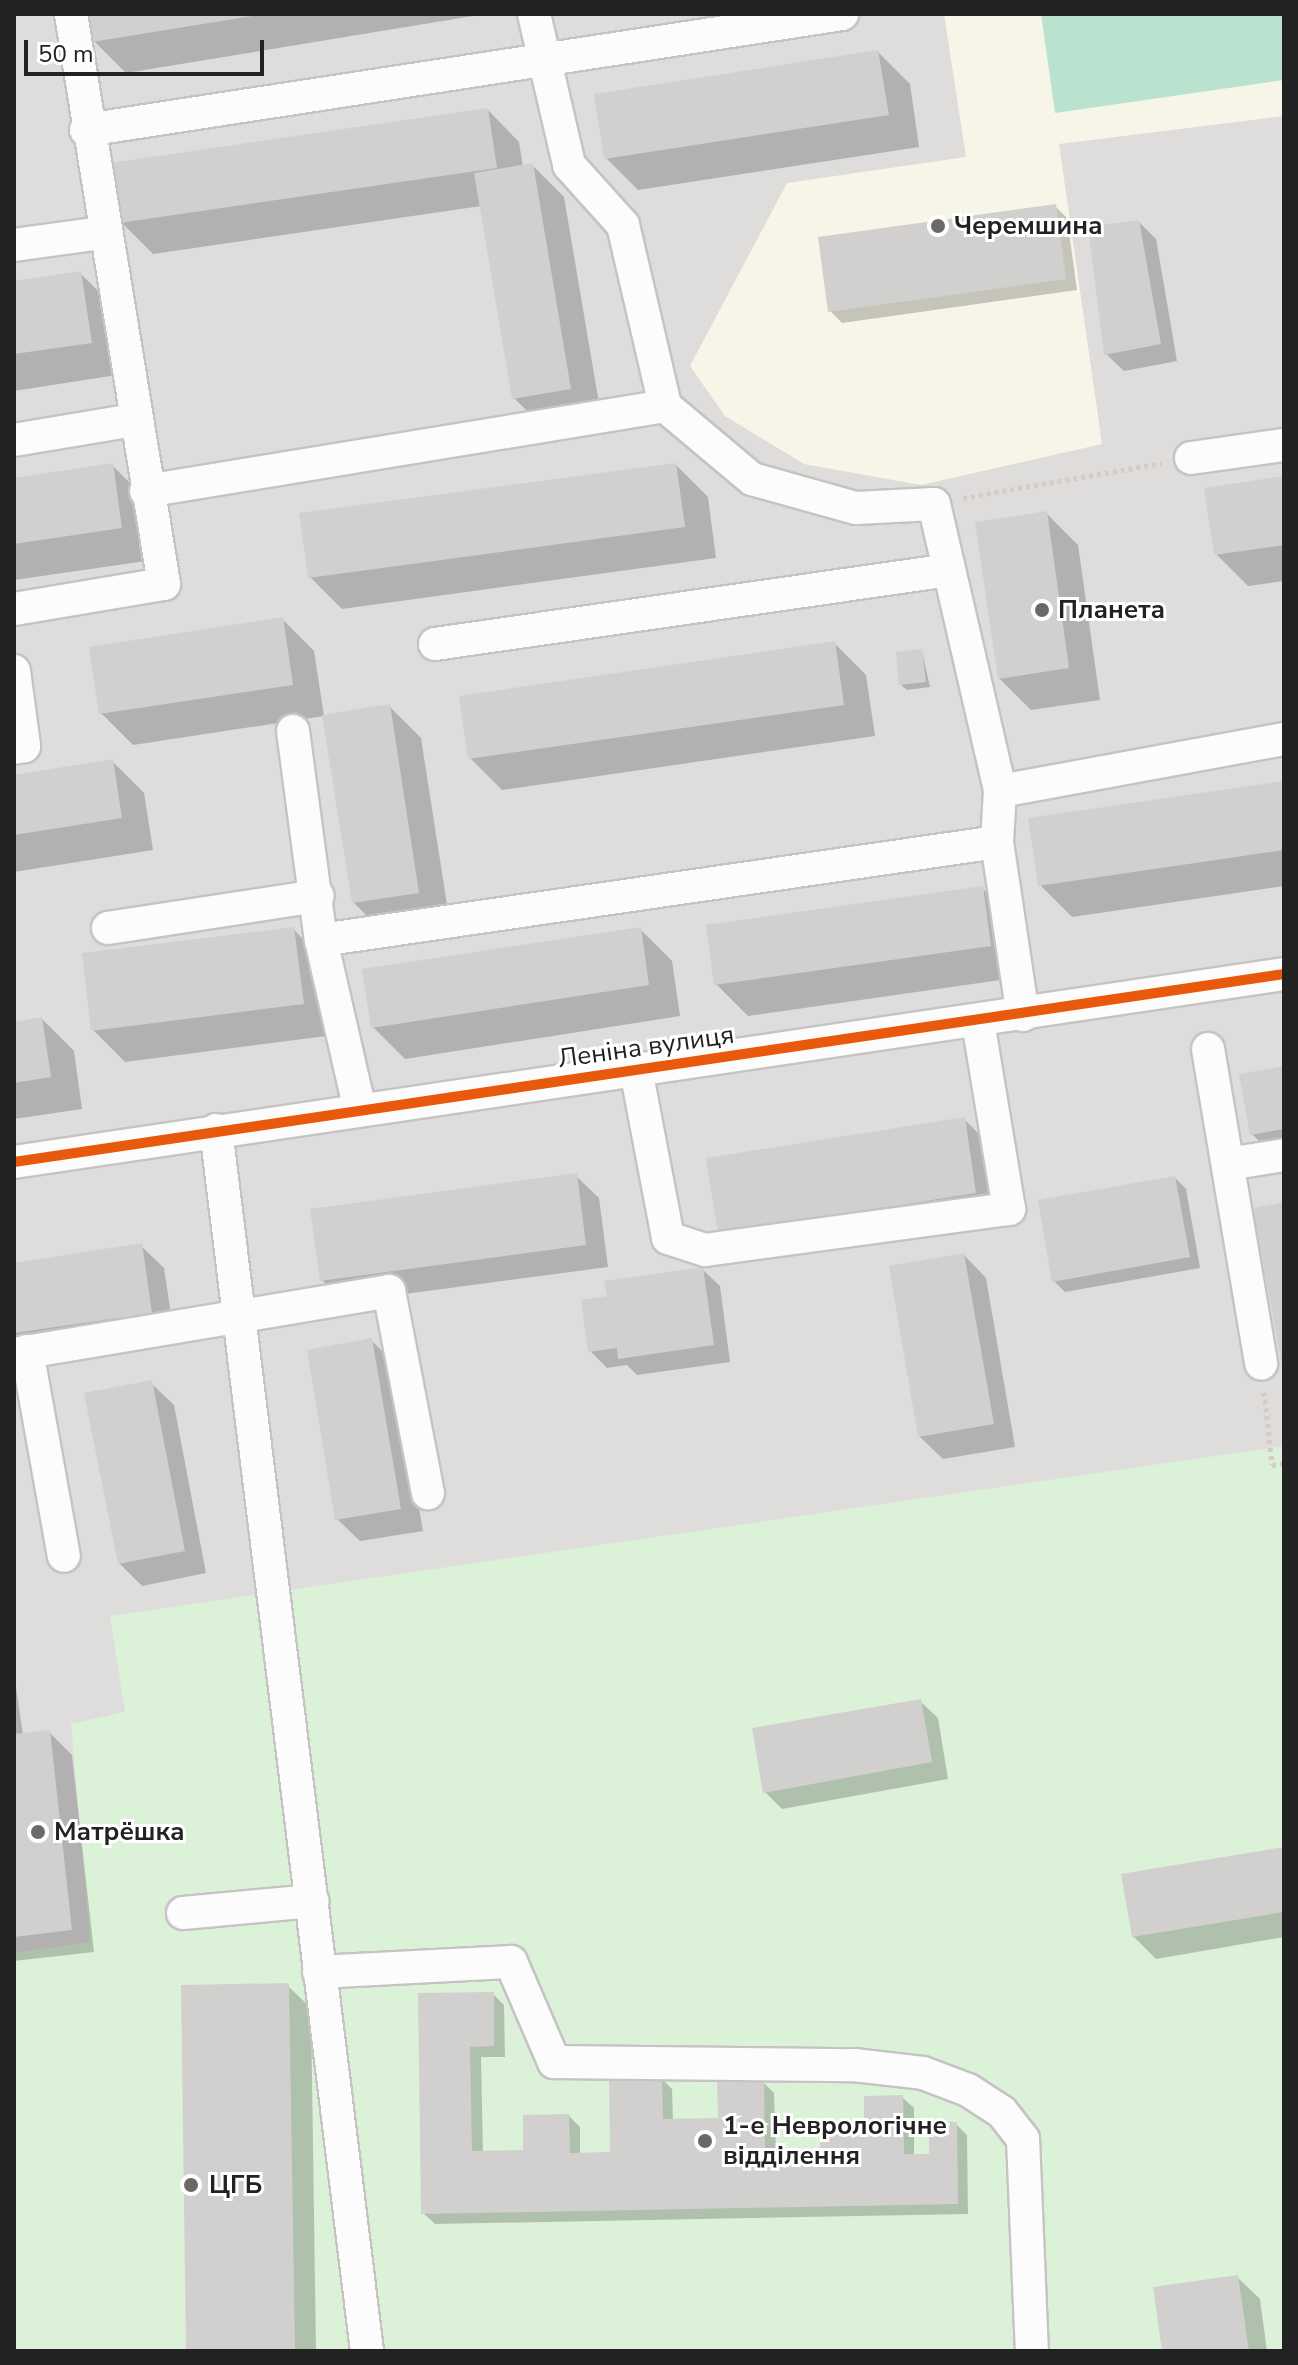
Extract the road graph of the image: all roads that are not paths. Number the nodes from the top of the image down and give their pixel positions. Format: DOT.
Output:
graph roads {
  1 [pos="71,14"];
  2 [pos="534,14"];
  3 [pos="842,14"];
  4 [pos="543,54"];
  5 [pos="86,130"];
  6 [pos="102,233"];
  7 [pos="14,245"];
  8 [pos="665,406"];
  9 [pos="134,420"];
  10 [pos="14,440"];
  11 [pos="1284,445"];
  12 [pos="1191,458"];
  13 [pos="146,491"];
  14 [pos="949,570"];
  15 [pos="14,609"];
  16 [pos="435,644"];
  17 [pos="14,671"];
  18 [pos="293,731"];
  19 [pos="1284,739"];
  20 [pos="14,748"];
  21 [pos="1000,791"];
  22 [pos="997,842"];
  23 [pos="318,896"];
  24 [pos="108,928"];
  25 [pos="321,940"];
  26 [pos="1284,974"];
  27 [pos="1023,1015"];
  28 [pos="978,1022"];
  29 [pos="1208,1049"];
  30 [pos="636,1070"];
  31 [pos="360,1110"];
  32 [pos="216,1130"];
  33 [pos="1284,1155"];
  34 [pos="14,1162"];
  35 [pos="1228,1164"];
  36 [pos="244,1317"];
  37 [pos="20,1353"];
  38 [pos="1261,1364"];
  39 [pos="428,1493"];
  40 [pos="64,1556"];
  41 [pos="312,1901"];
  42 [pos="183,1913"];
  43 [pos="319,1972"];
  44 [pos="367,2351"];
  45 [pos="1032,2351"];
  1 -- 5 [label="street"];
  2 -- 4 [label="street"];
  3 -- 4 [label="street"];
  4 -- 5 [label="street"];
  4 -- 8 [label="street"];
  5 -- 6 [label="street"];
  6 -- 7 [label="street"];
  6 -- 9 [label="street"];
  8 -- 13 [label="street"];
  8 -- 14 [label="street"];
  9 -- 10 [label="street"];
  9 -- 13 [label="street"];
  11 -- 12 [label="street"];
  13 -- 15 [label="street"];
  14 -- 16 [label="street"];
  14 -- 21 [label="street"];
  17 -- 20 [label="street"];
  18 -- 23 [label="street"];
  19 -- 21 [label="street"];
  21 -- 22 [label="street"];
  22 -- 25 [label="street"];
  22 -- 27 [label="street"];
  23 -- 24 [label="street"];
  23 -- 25 [label="street"];
  25 -- 31 [label="street"];
  26 -- 27 [label="street, Леніна вулиця"];
  27 -- 28 [label="street, Леніна вулиця"];
  28 -- 30 [label="street, Леніна вулиця"];
  28 -- 30 [label="street"];
  29 -- 35 [label="street"];
  30 -- 31 [label="street, Леніна вулиця"];
  31 -- 32 [label="street, Леніна вулиця"];
  32 -- 34 [label="street, Леніна вулиця"];
  32 -- 36 [label="street"];
  33 -- 35 [label="street"];
  35 -- 38 [label="street"];
  36 -- 37 [label="street"];
  36 -- 39 [label="street"];
  36 -- 41 [label="street"];
  37 -- 40 [label="street"];
  41 -- 42 [label="street"];
  41 -- 43 [label="street"];
  43 -- 44 [label="street"];
  43 -- 45 [label="street"];
}
